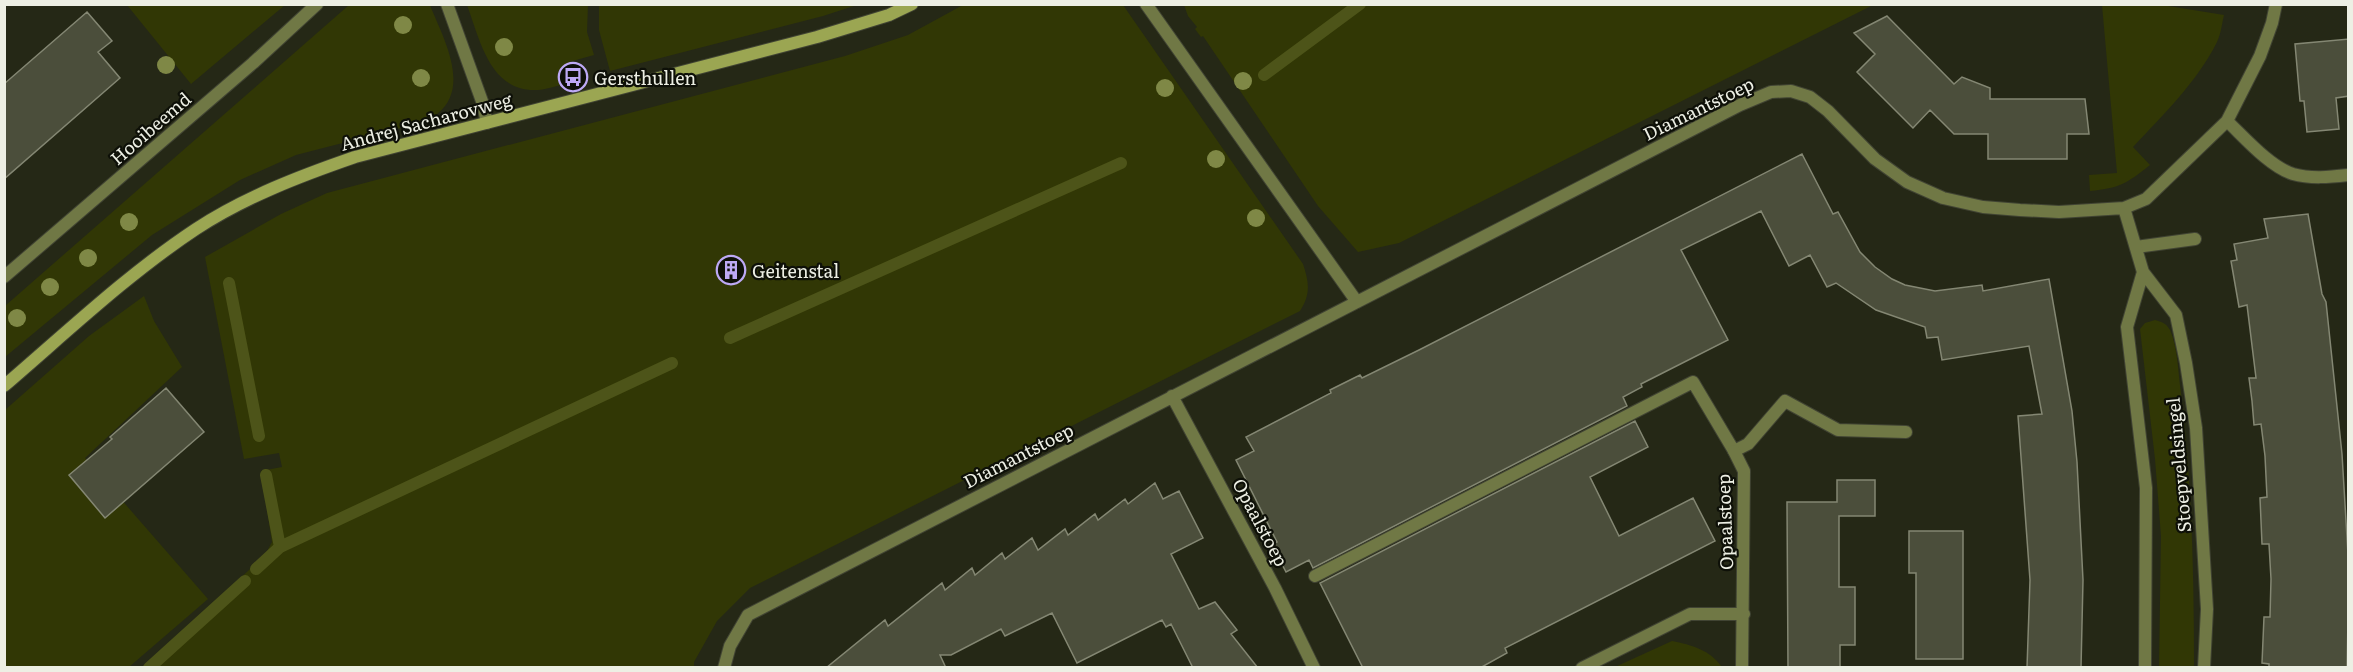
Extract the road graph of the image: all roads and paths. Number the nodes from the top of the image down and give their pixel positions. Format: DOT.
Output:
graph roads {
  1 [pos="317,4"];
  2 [pos="447,4"];
  3 [pos="912,4"];
  4 [pos="1146,4"];
  5 [pos="2276,4"];
  6 [pos="2227,121"];
  7 [pos="487,123"];
  8 [pos="2349,175"];
  9 [pos="2124,208"];
  10 [pos="2195,239"];
  11 [pos="2136,247"];
  12 [pos="2143,272"];
  13 [pos="4,277"];
  14 [pos="1357,302"];
  15 [pos="4,386"];
  16 [pos="1172,396"];
  17 [pos="1906,432"];
  18 [pos="1734,451"];
  19 [pos="1315,576"];
  20 [pos="1744,614"];
  21 [pos="724,668"];
  22 [pos="1314,668"];
  23 [pos="1582,668"];
  24 [pos="1742,668"];
  25 [pos="2145,668"];
  26 [pos="2204,668"];
  1 -- 13 [label="street, Hooibeemd"];
  2 -- 7 [label="street"];
  3 -- 7 [label="street, Andrej Sacharovweg"];
  4 -- 14 [label="street"];
  5 -- 6 [label="street"];
  6 -- 8 [label="street"];
  6 -- 9 [label="street"];
  7 -- 15 [label="street, Andrej Sacharovweg"];
  9 -- 11 [label="street, Stoepveldsingel"];
  9 -- 14 [label="street, Diamantstoep"];
  10 -- 11 [label="street"];
  11 -- 12 [label="street, Stoepveldsingel"];
  12 -- 25 [label="street, Stoepveldsingel"];
  12 -- 26 [label="street, Stoepveldsingel"];
  14 -- 16 [label="street, Diamantstoep"];
  16 -- 21 [label="street, Diamantstoep"];
  16 -- 22 [label="street, Opaalstoep"];
  17 -- 18 [label="street, Opaalstoep"];
  18 -- 19 [label="street"];
  18 -- 20 [label="street, Opaalstoep"];
  20 -- 23 [label="street"];
  20 -- 24 [label="street, Opaalstoep"];
}
